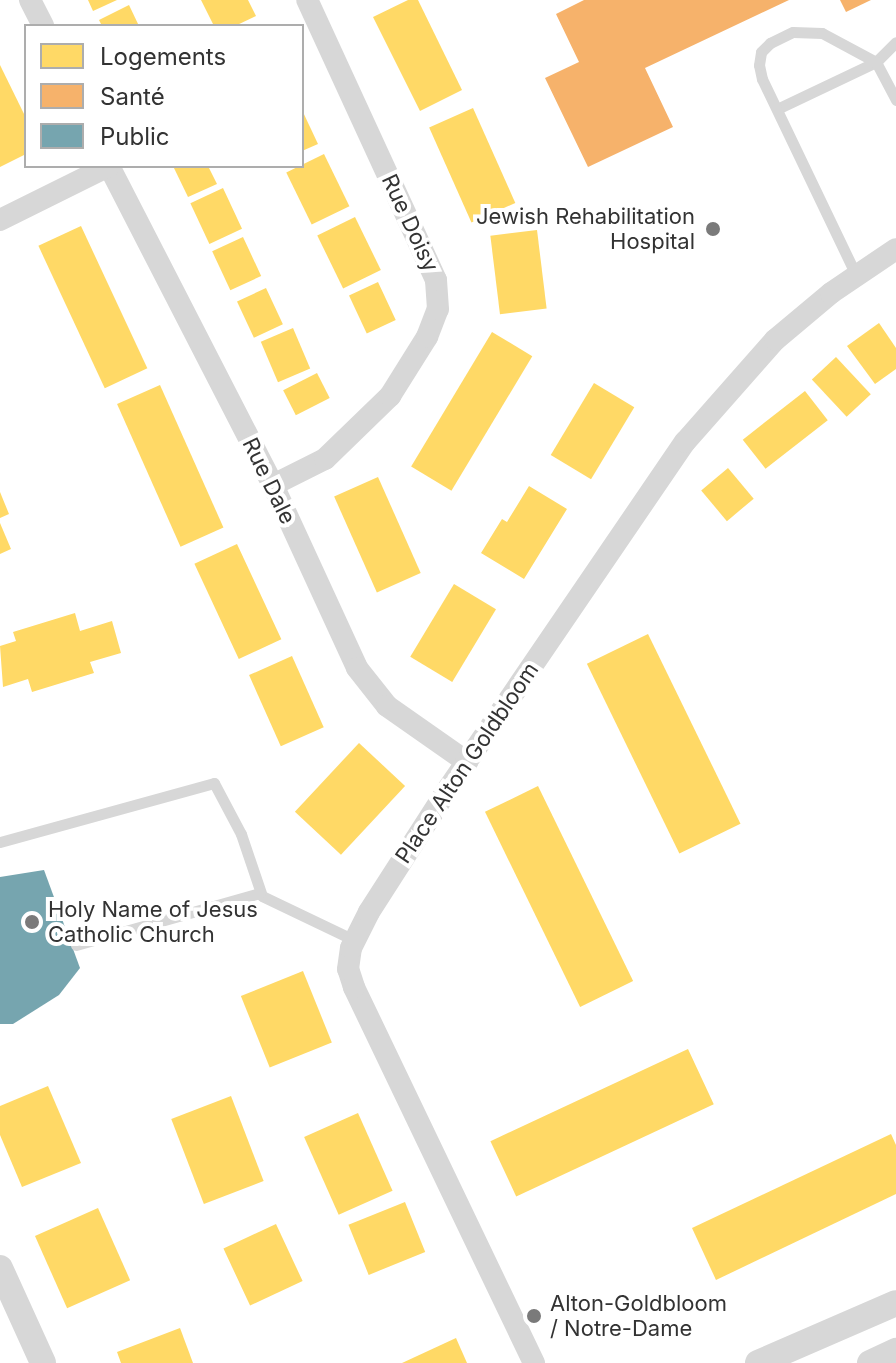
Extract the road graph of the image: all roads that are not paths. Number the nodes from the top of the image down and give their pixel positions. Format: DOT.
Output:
graph roads {
  1 [pos="30,0"];
  2 [pos="307,0"];
  3 [pos="42,24"];
  4 [pos="896,42"];
  5 [pos="876,62"];
  6 [pos="896,100"];
  7 [pos="777,109"];
  8 [pos="105,168"];
  9 [pos="110,168"];
  10 [pos="0,220"];
  11 [pos="896,249"];
  12 [pos="856,275"];
  13 [pos="273,485"];
  14 [pos="467,762"];
  15 [pos="0,842"];
  16 [pos="260,893"];
  17 [pos="354,940"];
  18 [pos="76,945"];
  19 [pos="0,1268"];
  20 [pos="896,1303"];
  21 [pos="896,1351"];
  22 [pos="43,1363"];
  23 [pos="534,1363"];
  24 [pos="758,1363"];
  25 [pos="870,1363"];
  1 -- 3 [label="street"];
  2 -- 13 [label="street, Rue Doisy"];
  4 -- 5 [label="lane"];
  5 -- 6 [label="lane"];
  5 -- 7 [label="lane"];
  5 -- 7 [label="lane"];
  7 -- 12 [label="lane"];
  8 -- 10 [label="street"];
  9 -- 13 [label="street, Rue Dale"];
  11 -- 12 [label="street, Place Alton Goldbloom"];
  12 -- 14 [label="street, Place Alton Goldbloom"];
  13 -- 14 [label="street, Rue Dale"];
  14 -- 17 [label="street, Place Alton Goldbloom"];
  15 -- 16 [label="lane"];
  16 -- 17 [label="lane"];
  16 -- 18 [label="lane"];
  17 -- 23 [label="street, Place Alton Goldbloom"];
  19 -- 22 [label="street"];
  20 -- 24 [label="street"];
  21 -- 25 [label="street"];
}
